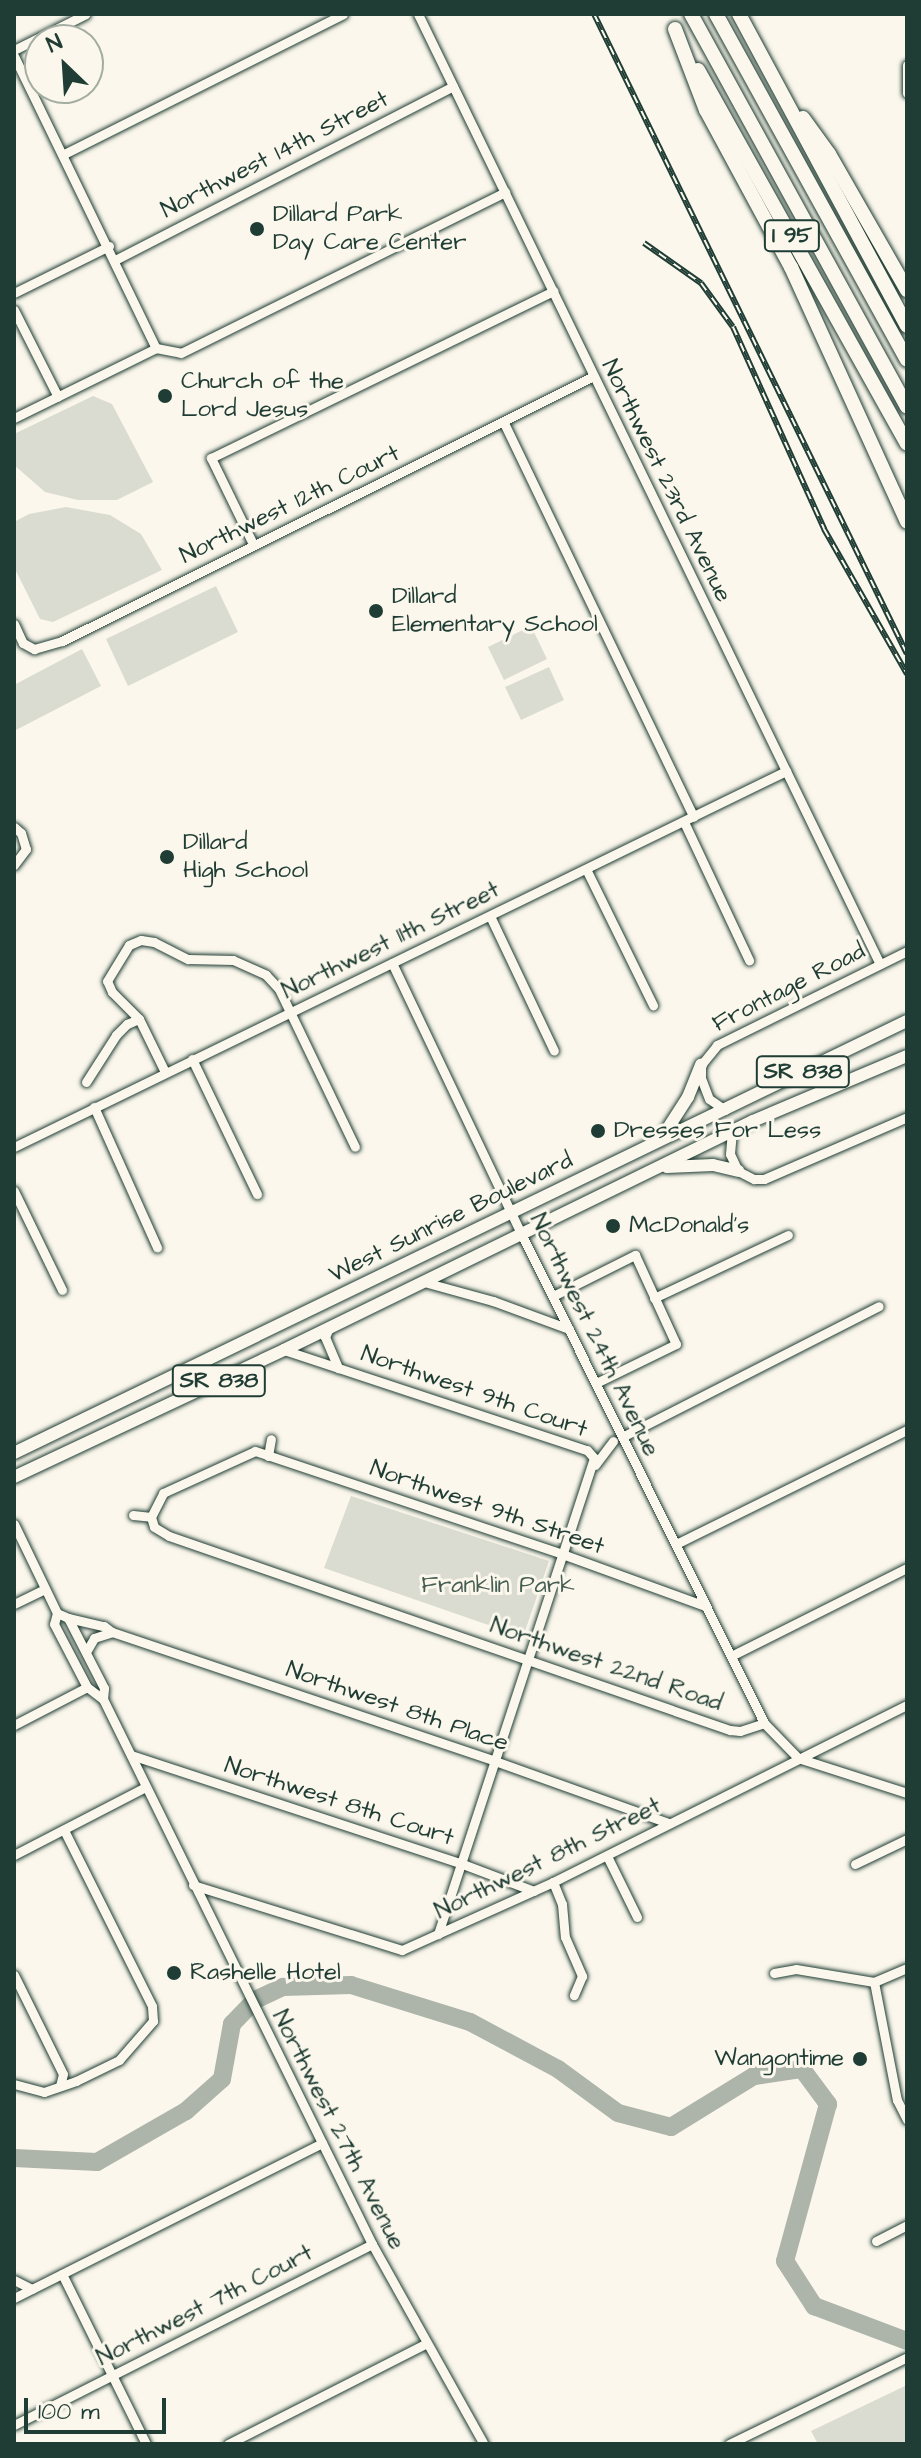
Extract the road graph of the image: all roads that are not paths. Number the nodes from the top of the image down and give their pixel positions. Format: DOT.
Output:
graph roads {
  1 [pos="86,14"];
  2 [pos="343,14"];
  3 [pos="418,14"];
  4 [pos="666,14"];
  5 [pos="691,14"];
  6 [pos="716,14"];
  7 [pos="739,14"];
  8 [pos="675,29"];
  9 [pos="14,53"];
  10 [pos="907,65"];
  11 [pos="768,69"];
  12 [pos="453,86"];
  13 [pos="907,93"];
  14 [pos="64,154"];
  15 [pos="505,192"];
  16 [pos="109,246"];
  17 [pos="115,260"];
  18 [pos="907,290"];
  19 [pos="553,291"];
  20 [pos="14,293"];
  21 [pos="14,310"];
  22 [pos="907,326"];
  23 [pos="156,348"];
  24 [pos="907,360"];
  25 [pos="592,377"];
  26 [pos="58,397"];
  27 [pos="907,407"];
  28 [pos="14,418"];
  29 [pos="504,423"];
  30 [pos="907,444"];
  31 [pos="907,522"];
  32 [pos="253,544"];
  33 [pos="14,624"];
  34 [pos="786,771"];
  35 [pos="694,817"];
  36 [pos="684,822"];
  37 [pos="14,827"];
  38 [pos="14,865"];
  39 [pos="586,869"];
  40 [pos="490,916"];
  41 [pos="907,951"];
  42 [pos="749,960"];
  43 [pos="392,963"];
  44 [pos="880,964"];
  45 [pos="653,1005"];
  46 [pos="290,1012"];
  47 [pos="139,1019"];
  48 [pos="907,1021"];
  49 [pos="554,1051"];
  50 [pos="907,1056"];
  51 [pos="192,1059"];
  52 [pos="701,1065"];
  53 [pos="165,1072"];
  54 [pos="86,1082"];
  55 [pos="94,1107"];
  56 [pos="725,1110"];
  57 [pos="907,1117"];
  58 [pos="732,1131"];
  59 [pos="658,1143"];
  60 [pos="14,1147"];
  61 [pos="355,1147"];
  62 [pos="656,1168"];
  63 [pos="738,1171"];
  64 [pos="14,1191"];
  65 [pos="257,1194"];
  66 [pos="512,1214"];
  67 [pos="521,1233"];
  68 [pos="788,1235"];
  69 [pos="157,1247"];
  70 [pos="424,1282"];
  71 [pos="62,1290"];
  72 [pos="553,1296"];
  73 [pos="654,1298"];
  74 [pos="879,1306"];
  75 [pos="329,1328"];
  76 [pos="569,1329"];
  77 [pos="284,1350"];
  78 [pos="338,1368"];
  79 [pos="596,1383"];
  80 [pos="907,1430"];
  81 [pos="271,1439"];
  82 [pos="618,1439"];
  83 [pos="14,1453"];
  84 [pos="268,1456"];
  85 [pos="592,1458"];
  86 [pos="14,1477"];
  87 [pos="133,1515"];
  88 [pos="151,1517"];
  89 [pos="14,1524"];
  90 [pos="676,1544"];
  91 [pos="565,1555"];
  92 [pos="907,1568"];
  93 [pos="45,1589"];
  94 [pos="14,1604"];
  95 [pos="705,1606"];
  96 [pos="57,1613"];
  97 [pos="68,1618"];
  98 [pos="112,1632"];
  99 [pos="86,1652"];
  100 [pos="731,1656"];
  101 [pos="529,1659"];
  102 [pos="87,1687"];
  103 [pos="103,1699"];
  104 [pos="907,1705"];
  105 [pos="764,1723"];
  106 [pos="14,1725"];
  107 [pos="131,1755"];
  108 [pos="798,1758"];
  109 [pos="495,1761"];
  110 [pos="146,1787"];
  111 [pos="907,1793"];
  112 [pos="668,1823"];
  113 [pos="64,1830"];
  114 [pos="907,1839"];
  115 [pos="14,1855"];
  116 [pos="607,1856"];
  117 [pos="460,1863"];
  118 [pos="855,1864"];
  119 [pos="553,1882"];
  120 [pos="193,1885"];
  121 [pos="534,1891"];
  122 [pos="637,1917"];
  123 [pos="438,1934"];
  124 [pos="907,1968"];
  125 [pos="774,1973"];
  126 [pos="15,1979"];
  127 [pos="874,1982"];
  128 [pos="574,1995"];
  129 [pos="14,2084"];
  130 [pos="60,2086"];
  131 [pos="902,2098"];
  132 [pos="907,2120"];
  133 [pos="322,2143"];
  134 [pos="907,2225"];
  135 [pos="876,2241"];
  136 [pos="372,2244"];
  137 [pos="62,2274"];
  138 [pos="14,2280"];
  139 [pos="32,2289"];
  140 [pos="14,2298"];
  141 [pos="425,2344"];
  142 [pos="907,2357"];
  143 [pos="112,2376"];
  144 [pos="14,2425"];
  145 [pos="481,2443"];
  146 [pos="146,2444"];
  147 [pos="228,2444"];
  148 [pos="729,2444"];
  1 -- 9 [label="street"];
  2 -- 14 [label="street"];
  3 -- 12 [label="street, Northwest 23rd Avenue"];
  4 -- 8 [label="highway, I 95"];
  5 -- 27 [label="highway"];
  6 -- 24 [label="highway"];
  7 -- 11 [label="highway, I 95"];
  8 -- 30 [label="highway, I 95"];
  8 -- 31 [label="highway"];
  9 -- 14 [label="street"];
  10 -- 13 [label="street"];
  11 -- 18 [label="highway"];
  11 -- 22 [label="highway, I 95"];
  12 -- 15 [label="street, Northwest 23rd Avenue"];
  12 -- 17 [label="street, Northwest 14th Street"];
  14 -- 16 [label="street"];
  15 -- 19 [label="street, Northwest 23rd Avenue"];
  15 -- 23 [label="street"];
  16 -- 17 [label="street"];
  16 -- 20 [label="street"];
  17 -- 23 [label="street"];
  19 -- 25 [label="street, Northwest 23rd Avenue"];
  19 -- 32 [label="street"];
  21 -- 26 [label="street"];
  23 -- 26 [label="street"];
  25 -- 29 [label="street, Northwest 12th Court"];
  25 -- 34 [label="street, Northwest 23rd Avenue"];
  26 -- 28 [label="street"];
  29 -- 32 [label="street, Northwest 12th Court"];
  29 -- 35 [label="street"];
  32 -- 33 [label="street, Northwest 12th Court"];
  34 -- 35 [label="street, Northwest 11th Street"];
  34 -- 44 [label="street, Northwest 23rd Avenue"];
  35 -- 36 [label="street, Northwest 11th Street"];
  36 -- 39 [label="street, Northwest 11th Street"];
  36 -- 42 [label="street"];
  37 -- 38 [label="street"];
  39 -- 40 [label="street, Northwest 11th Street"];
  39 -- 45 [label="street"];
  40 -- 43 [label="street, Northwest 11th Street"];
  40 -- 49 [label="street"];
  41 -- 44 [label="street, Frontage Road"];
  43 -- 46 [label="street, Northwest 11th Street"];
  43 -- 66 [label="street, Northwest 24th Avenue"];
  44 -- 52 [label="street, Frontage Road"];
  46 -- 47 [label="street"];
  46 -- 51 [label="street, Northwest 11th Street"];
  46 -- 61 [label="street"];
  47 -- 53 [label="street"];
  47 -- 54 [label="street"];
  48 -- 56 [label="main road, West Sunrise Boulevard / SR 838"];
  50 -- 58 [label="main road, West Sunrise Boulevard / SR 838"];
  51 -- 53 [label="street, Northwest 11th Street"];
  51 -- 65 [label="street"];
  52 -- 56 [label="street, Frontage Road"];
  52 -- 59 [label="main road"];
  53 -- 55 [label="street, Northwest 11th Street"];
  55 -- 60 [label="street, Northwest 11th Street"];
  55 -- 69 [label="street"];
  56 -- 59 [label="main road, West Sunrise Boulevard / SR 838"];
  57 -- 63 [label="street"];
  58 -- 62 [label="main road, West Sunrise Boulevard / SR 838"];
  58 -- 63 [label="street"];
  59 -- 66 [label="main road, West Sunrise Boulevard / SR 838"];
  62 -- 63 [label="main road"];
  62 -- 67 [label="main road, West Sunrise Boulevard / SR 838"];
  64 -- 71 [label="street"];
  66 -- 67 [label="street, Northwest 24th Avenue"];
  66 -- 83 [label="main road, West Sunrise Boulevard / SR 838"];
  67 -- 70 [label="main road, West Sunrise Boulevard / SR 838"];
  67 -- 72 [label="street, Northwest 24th Avenue"];
  68 -- 73 [label="street"];
  70 -- 75 [label="main road, West Sunrise Boulevard / SR 838"];
  70 -- 76 [label="street"];
  72 -- 73 [label="street"];
  72 -- 76 [label="street, Northwest 24th Avenue"];
  73 -- 79 [label="street"];
  74 -- 82 [label="street, Northwest 9th Court"];
  75 -- 77 [label="main road, West Sunrise Boulevard / SR 838"];
  75 -- 78 [label="street, Northwest 9th Court"];
  76 -- 79 [label="street, Northwest 24th Avenue"];
  77 -- 78 [label="street, Northwest 9th Court"];
  77 -- 86 [label="main road, West Sunrise Boulevard / SR 838"];
  78 -- 85 [label="street, Northwest 9th Court"];
  79 -- 82 [label="street, Northwest 24th Avenue"];
  80 -- 90 [label="street"];
  81 -- 84 [label="street"];
  82 -- 85 [label="street, Northwest 9th Court"];
  82 -- 85 [label="street"];
  82 -- 90 [label="street, Northwest 24th Avenue"];
  84 -- 88 [label="street, Northwest 9th Street"];
  84 -- 91 [label="street, Northwest 9th Street"];
  85 -- 91 [label="street"];
  87 -- 88 [label="street"];
  88 -- 101 [label="street, Northwest 22nd Road"];
  89 -- 93 [label="street, Northwest 27th Avenue"];
  90 -- 95 [label="street, Northwest 24th Avenue"];
  91 -- 95 [label="street, Northwest 9th Street"];
  91 -- 101 [label="street"];
  92 -- 100 [label="street"];
  93 -- 94 [label="street"];
  93 -- 96 [label="street, Northwest 27th Avenue"];
  95 -- 100 [label="street, Northwest 24th Avenue"];
  96 -- 97 [label="street"];
  96 -- 102 [label="street, Northwest 27th Avenue"];
  97 -- 98 [label="street, Northwest 8th Place"];
  97 -- 99 [label="street, Northwest 27th Avenue"];
  98 -- 99 [label="street"];
  98 -- 109 [label="street, Northwest 8th Place"];
  99 -- 103 [label="street, Northwest 27th Avenue"];
  100 -- 105 [label="street, Northwest 24th Avenue"];
  101 -- 105 [label="street, Northwest 22nd Road"];
  101 -- 109 [label="street"];
  102 -- 103 [label="street, Northwest 27th Avenue"];
  102 -- 106 [label="street"];
  103 -- 107 [label="street, Northwest 27th Avenue"];
  104 -- 108 [label="street, Northwest 8th Street"];
  105 -- 108 [label="street"];
  107 -- 110 [label="street, Northwest 27th Avenue"];
  107 -- 117 [label="street, Northwest 8th Court"];
  108 -- 111 [label="street"];
  108 -- 112 [label="street, Northwest 8th Street"];
  109 -- 112 [label="street, Northwest 8th Place"];
  109 -- 117 [label="street"];
  110 -- 113 [label="street"];
  110 -- 120 [label="street, Northwest 27th Avenue"];
  112 -- 116 [label="street, Northwest 8th Street"];
  113 -- 115 [label="street"];
  113 -- 130 [label="street"];
  114 -- 118 [label="street"];
  116 -- 119 [label="street, Northwest 8th Street"];
  116 -- 122 [label="street"];
  117 -- 121 [label="street, Northwest 8th Court"];
  117 -- 123 [label="street"];
  119 -- 121 [label="street, Northwest 8th Street"];
  119 -- 128 [label="street"];
  120 -- 123 [label="street, Northwest 8th Street"];
  120 -- 133 [label="street, Northwest 27th Avenue"];
  121 -- 123 [label="street, Northwest 8th Street"];
  124 -- 127 [label="street"];
  125 -- 127 [label="street"];
  126 -- 130 [label="street"];
  127 -- 131 [label="street"];
  129 -- 130 [label="street"];
  131 -- 132 [label="street"];
  133 -- 136 [label="street, Northwest 27th Avenue"];
  133 -- 137 [label="street"];
  134 -- 135 [label="street"];
  136 -- 141 [label="street, Northwest 27th Avenue"];
  136 -- 143 [label="street, Northwest 7th Court"];
  137 -- 139 [label="street"];
  137 -- 143 [label="street"];
  138 -- 139 [label="street"];
  139 -- 140 [label="street"];
  141 -- 145 [label="street, Northwest 27th Avenue"];
  141 -- 147 [label="street"];
  142 -- 148 [label="street"];
  143 -- 144 [label="street, Northwest 7th Court"];
  143 -- 146 [label="street"];
}
